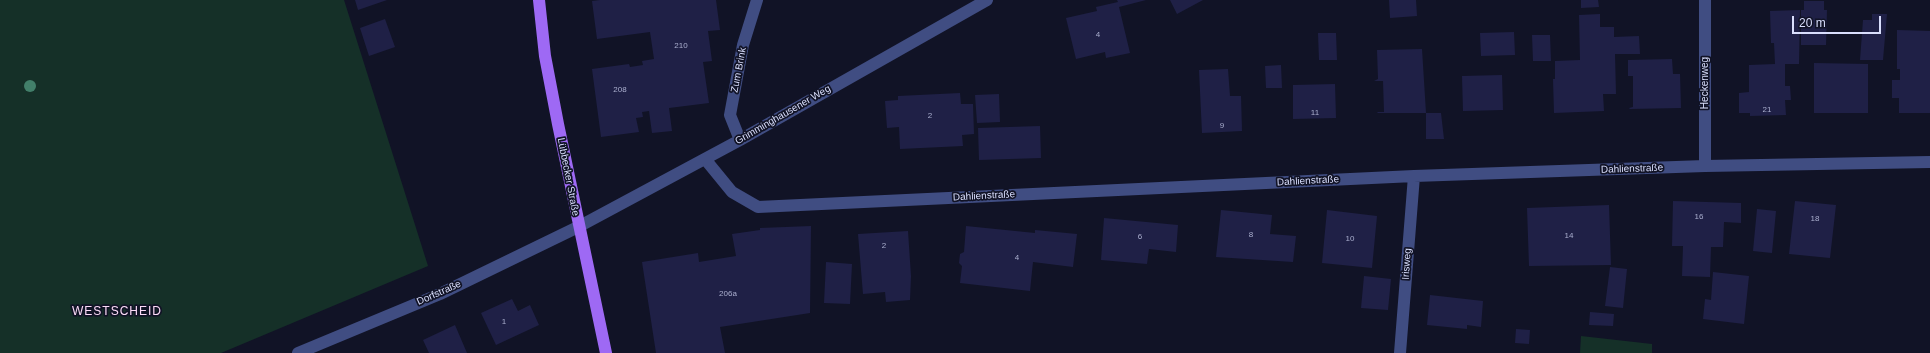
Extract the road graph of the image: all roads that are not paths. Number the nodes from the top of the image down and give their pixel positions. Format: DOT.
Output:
graph roads {
  1 [pos="539,0"];
  2 [pos="757,0"];
  3 [pos="987,0"];
  4 [pos="1705,0"];
  5 [pos="740,140"];
  6 [pos="706,159"];
  7 [pos="1930,162"];
  8 [pos="1705,166"];
  9 [pos="1414,176"];
  10 [pos="578,227"];
  11 [pos="298,353"];
  12 [pos="606,353"];
  13 [pos="1400,353"];
  1 -- 10 [label="main road, Lübbecker Straße"];
  2 -- 5 [label="street, Zum Brink"];
  3 -- 5 [label="street, Grimminghausener Weg"];
  4 -- 8 [label="street, Heckenweg"];
  5 -- 6 [label="street, Grimminghausener Weg"];
  6 -- 9 [label="street, Dahlienstraße"];
  6 -- 10 [label="street, Grimminghausener Weg"];
  7 -- 8 [label="street, Dahlienstraße"];
  8 -- 9 [label="street, Dahlienstraße"];
  9 -- 13 [label="street, Irisweg"];
  10 -- 11 [label="street, Dorfstraße"];
  10 -- 12 [label="main road, Lübbecker Straße"];
}
